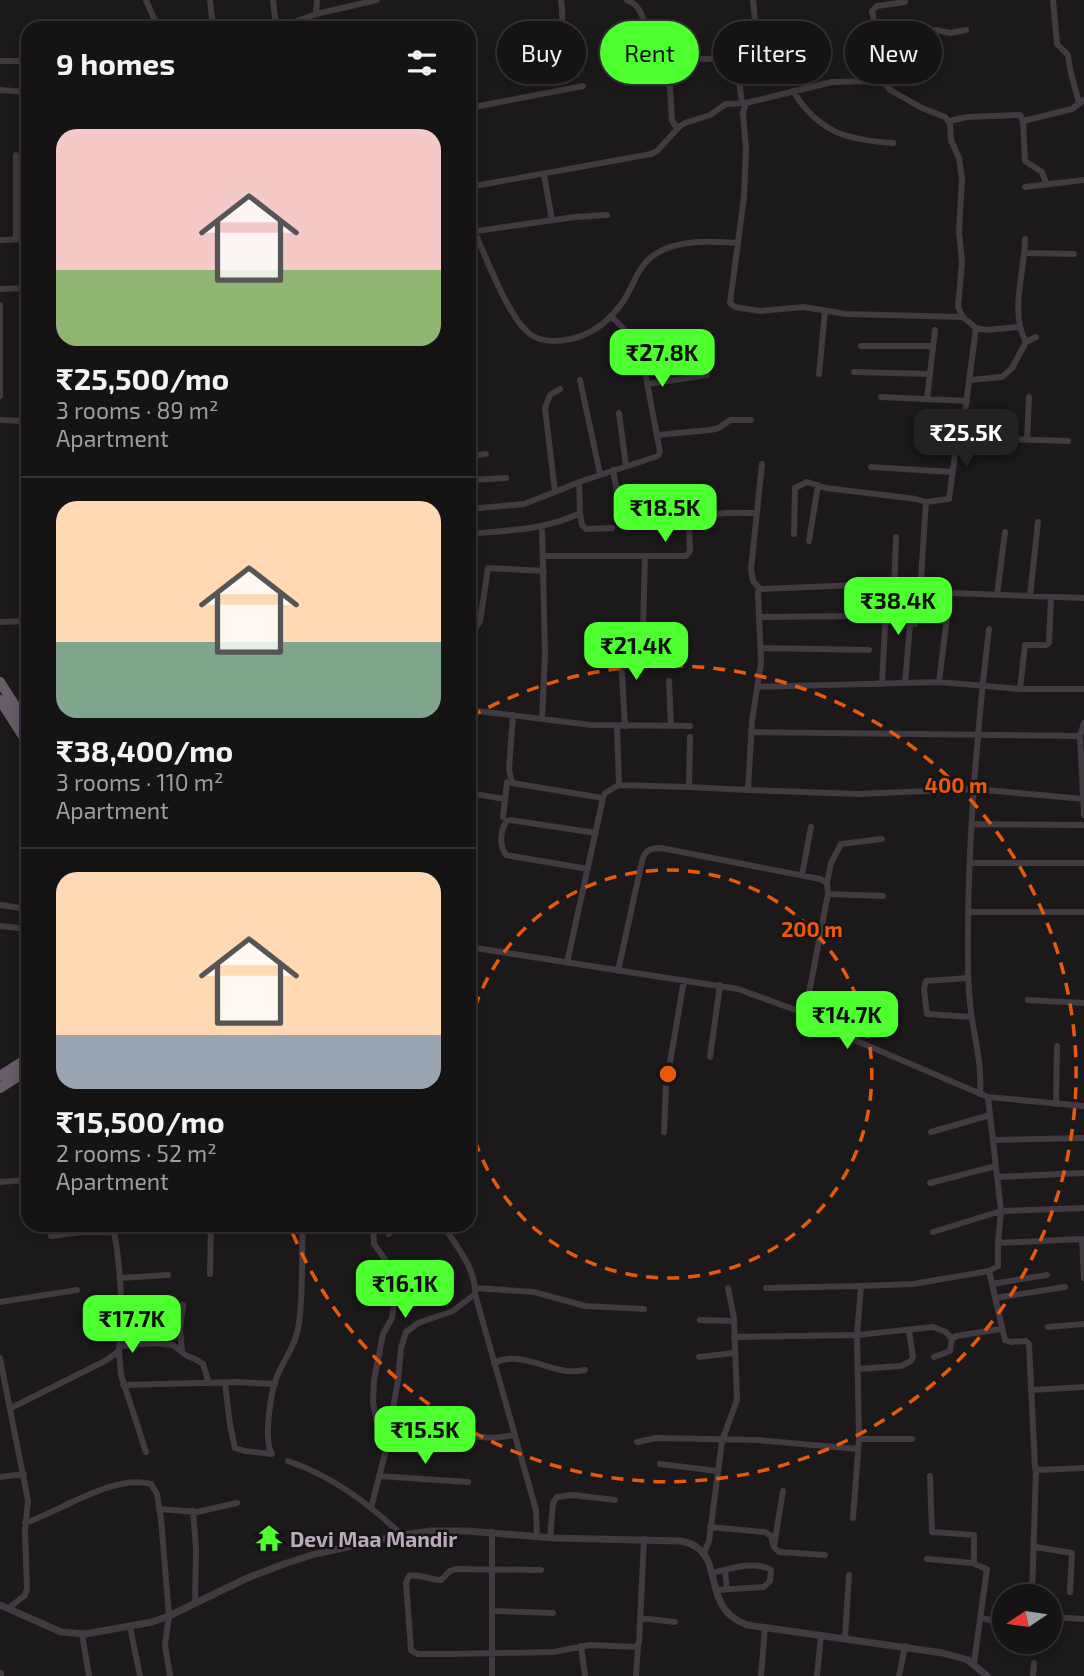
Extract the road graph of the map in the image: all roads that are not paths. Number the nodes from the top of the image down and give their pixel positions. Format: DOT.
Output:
graph roads {
  1 [pos="146,0"];
  2 [pos="210,0"];
  3 [pos="273,0"];
  4 [pos="317,0"];
  5 [pos="561,0"];
  6 [pos="627,0"];
  7 [pos="753,0"];
  8 [pos="1053,0"];
  9 [pos="372,1"];
  10 [pos="905,2"];
  11 [pos="316,14"];
  12 [pos="155,21"];
  13 [pos="212,21"];
  14 [pos="275,21"];
  15 [pos="299,21"];
  16 [pos="563,21"];
  17 [pos="644,21"];
  18 [pos="873,21"];
  19 [pos="966,30"];
  20 [pos="942,31"];
  21 [pos="0,61"];
  22 [pos="21,61"];
  23 [pos="845,82"];
  24 [pos="670,84"];
  25 [pos="886,84"];
  26 [pos="583,86"];
  27 [pos="0,90"];
  28 [pos="793,91"];
  29 [pos="21,92"];
  30 [pos="1082,102"];
  31 [pos="744,103"];
  32 [pos="476,107"];
  33 [pos="949,121"];
  34 [pos="1023,121"];
  35 [pos="677,129"];
  36 [pos="893,143"];
  37 [pos="16,155"];
  38 [pos="544,175"];
  39 [pos="1084,180"];
  40 [pos="1046,183"];
  41 [pos="476,186"];
  42 [pos="1025,187"];
  43 [pos="607,215"];
  44 [pos="552,220"];
  45 [pos="476,231"];
  46 [pos="16,239"];
  47 [pos="21,239"];
  48 [pos="1025,239"];
  49 [pos="0,240"];
  50 [pos="476,242"];
  51 [pos="737,243"];
  52 [pos="1025,253"];
  53 [pos="1074,254"];
  54 [pos="21,288"];
  55 [pos="0,289"];
  56 [pos="0,305"];
  57 [pos="825,311"];
  58 [pos="611,316"];
  59 [pos="963,317"];
  60 [pos="1019,327"];
  61 [pos="976,328"];
  62 [pos="935,330"];
  63 [pos="1036,337"];
  64 [pos="1026,342"];
  65 [pos="861,345"];
  66 [pos="933,346"];
  67 [pos="854,372"];
  68 [pos="819,374"];
  69 [pos="930,374"];
  70 [pos="707,375"];
  71 [pos="580,380"];
  72 [pos="970,380"];
  73 [pos="648,384"];
  74 [pos="561,388"];
  75 [pos="0,396"];
  76 [pos="881,397"];
  77 [pos="1029,397"];
  78 [pos="927,399"];
  79 [pos="967,401"];
  80 [pos="619,413"];
  81 [pos="0,420"];
  82 [pos="751,420"];
  83 [pos="21,421"];
  84 [pos="657,435"];
  85 [pos="1027,440"];
  86 [pos="1068,441"];
  87 [pos="957,447"];
  88 [pos="486,454"];
  89 [pos="476,455"];
  90 [pos="762,464"];
  91 [pos="626,467"];
  92 [pos="871,467"];
  93 [pos="613,470"];
  94 [pos="952,472"];
  95 [pos="600,474"];
  96 [pos="506,478"];
  97 [pos="476,480"];
  98 [pos="579,482"];
  99 [pos="818,485"];
  100 [pos="555,492"];
  101 [pos="926,502"];
  102 [pos="476,510"];
  103 [pos="580,513"];
  104 [pos="757,513"];
  105 [pos="621,514"];
  106 [pos="1038,523"];
  107 [pos="542,527"];
  108 [pos="612,528"];
  109 [pos="1005,532"];
  110 [pos="476,534"];
  111 [pos="794,534"];
  112 [pos="896,537"];
  113 [pos="809,541"];
  114 [pos="544,556"];
  115 [pos="645,557"];
  116 [pos="544,571"];
  117 [pos="761,589"];
  118 [pos="891,590"];
  119 [pos="920,593"];
  120 [pos="950,593"];
  121 [pos="998,595"];
  122 [pos="1030,596"];
  123 [pos="1051,597"];
  124 [pos="1084,598"];
  125 [pos="855,616"];
  126 [pos="759,617"];
  127 [pos="21,621"];
  128 [pos="0,622"];
  129 [pos="476,627"];
  130 [pos="643,628"];
  131 [pos="989,629"];
  132 [pos="620,640"];
  133 [pos="761,648"];
  134 [pos="869,650"];
  135 [pos="669,681"];
  136 [pos="0,682"];
  137 [pos="939,682"];
  138 [pos="905,683"];
  139 [pos="882,684"];
  140 [pos="982,686"];
  141 [pos="757,687"];
  142 [pos="1020,689"];
  143 [pos="1084,689"];
  144 [pos="0,700"];
  145 [pos="476,711"];
  146 [pos="21,715"];
  147 [pos="513,715"];
  148 [pos="541,719"];
  149 [pos="1084,723"];
  150 [pos="621,726"];
  151 [pos="671,726"];
  152 [pos="690,726"];
  153 [pos="751,732"];
  154 [pos="21,733"];
  155 [pos="977,734"];
  156 [pos="1080,736"];
  157 [pos="690,737"];
  158 [pos="507,782"];
  159 [pos="619,785"];
  160 [pos="689,788"];
  161 [pos="973,789"];
  162 [pos="748,790"];
  163 [pos="476,793"];
  164 [pos="603,798"];
  165 [pos="505,799"];
  166 [pos="1084,799"];
  167 [pos="1084,815"];
  168 [pos="503,817"];
  169 [pos="972,824"];
  170 [pos="1084,825"];
  171 [pos="811,827"];
  172 [pos="596,833"];
  173 [pos="882,839"];
  174 [pos="971,863"];
  175 [pos="1084,863"];
  176 [pos="588,869"];
  177 [pos="802,875"];
  178 [pos="827,883"];
  179 [pos="828,894"];
  180 [pos="883,896"];
  181 [pos="0,905"];
  182 [pos="21,908"];
  183 [pos="968,912"];
  184 [pos="1084,912"];
  185 [pos="0,926"];
  186 [pos="21,928"];
  187 [pos="476,948"];
  188 [pos="567,963"];
  189 [pos="618,971"];
  190 [pos="968,978"];
  191 [pos="684,979"];
  192 [pos="720,985"];
  193 [pos="1028,1000"];
  194 [pos="1084,1003"];
  195 [pos="801,1012"];
  196 [pos="972,1017"];
  197 [pos="1057,1046"];
  198 [pos="709,1057"];
  199 [pos="21,1062"];
  200 [pos="21,1074"];
  201 [pos="0,1076"];
  202 [pos="0,1088"];
  203 [pos="980,1094"];
  204 [pos="988,1097"];
  205 [pos="1056,1104"];
  206 [pos="1084,1106"];
  207 [pos="990,1115"];
  208 [pos="664,1132"];
  209 [pos="931,1132"];
  210 [pos="1084,1138"];
  211 [pos="993,1140"];
  212 [pos="996,1166"];
  213 [pos="1084,1173"];
  214 [pos="997,1177"];
  215 [pos="21,1180"];
  216 [pos="0,1182"];
  217 [pos="930,1183"];
  218 [pos="1084,1208"];
  219 [pos="1001,1211"];
  220 [pos="80,1232"];
  221 [pos="113,1232"];
  222 [pos="211,1232"];
  223 [pos="303,1232"];
  224 [pos="373,1232"];
  225 [pos="447,1232"];
  226 [pos="933,1232"];
  227 [pos="51,1236"];
  228 [pos="1083,1239"];
  229 [pos="998,1242"];
  230 [pos="989,1271"];
  231 [pos="211,1274"];
  232 [pos="167,1275"];
  233 [pos="1047,1275"];
  234 [pos="120,1278"];
  235 [pos="1084,1278"];
  236 [pos="992,1283"];
  237 [pos="861,1286"];
  238 [pos="1065,1287"];
  239 [pos="728,1288"];
  240 [pos="766,1288"];
  241 [pos="77,1290"];
  242 [pos="475,1291"];
  243 [pos="995,1298"];
  244 [pos="0,1302"];
  245 [pos="183,1305"];
  246 [pos="645,1309"];
  247 [pos="700,1321"];
  248 [pos="734,1321"];
  249 [pos="1084,1324"];
  250 [pos="1048,1327"];
  251 [pos="1001,1329"];
  252 [pos="909,1331"];
  253 [pos="857,1335"];
  254 [pos="734,1337"];
  255 [pos="952,1339"];
  256 [pos="120,1349"];
  257 [pos="182,1351"];
  258 [pos="734,1353"];
  259 [pos="699,1357"];
  260 [pos="934,1357"];
  261 [pos="0,1358"];
  262 [pos="494,1363"];
  263 [pos="858,1369"];
  264 [pos="585,1370"];
  265 [pos="209,1383"];
  266 [pos="225,1383"];
  267 [pos="275,1384"];
  268 [pos="123,1385"];
  269 [pos="1084,1387"];
  270 [pos="1031,1390"];
  271 [pos="9,1399"];
  272 [pos="0,1401"];
  273 [pos="11,1408"];
  274 [pos="390,1427"];
  275 [pos="515,1435"];
  276 [pos="859,1439"];
  277 [pos="912,1439"];
  278 [pos="722,1441"];
  279 [pos="637,1442"];
  280 [pos="858,1448"];
  281 [pos="146,1452"];
  282 [pos="288,1461"];
  283 [pos="660,1464"];
  284 [pos="1084,1468"];
  285 [pos="1036,1469"];
  286 [pos="717,1471"];
  287 [pos="24,1474"];
  288 [pos="0,1476"];
  289 [pos="380,1476"];
  290 [pos="930,1476"];
  291 [pos="468,1482"];
  292 [pos="783,1491"];
  293 [pos="615,1500"];
  294 [pos="237,1503"];
  295 [pos="372,1508"];
  296 [pos="159,1509"];
  297 [pos="193,1511"];
  298 [pos="853,1518"];
  299 [pos="25,1523"];
  300 [pos="710,1527"];
  301 [pos="492,1532"];
  302 [pos="402,1535"];
  303 [pos="537,1536"];
  304 [pos="550,1538"];
  305 [pos="645,1539"];
  306 [pos="774,1547"];
  307 [pos="1035,1547"];
  308 [pos="704,1553"];
  309 [pos="825,1555"];
  310 [pos="927,1559"];
  311 [pos="974,1563"];
  312 [pos="492,1569"];
  313 [pos="541,1570"];
  314 [pos="725,1570"];
  315 [pos="712,1573"];
  316 [pos="849,1575"];
  317 [pos="1033,1584"];
  318 [pos="727,1589"];
  319 [pos="717,1590"];
  320 [pos="1070,1592"];
  321 [pos="195,1603"];
  322 [pos="0,1605"];
  323 [pos="9,1608"];
  324 [pos="493,1611"];
  325 [pos="553,1613"];
  326 [pos="169,1616"];
  327 [pos="640,1618"];
  328 [pos="980,1618"];
  329 [pos="1062,1618"];
  330 [pos="1084,1619"];
  331 [pos="992,1620"];
  332 [pos="675,1622"];
  333 [pos="130,1627"];
  334 [pos="765,1627"];
  335 [pos="82,1634"];
  336 [pos="821,1635"];
  337 [pos="845,1638"];
  338 [pos="581,1646"];
  339 [pos="638,1646"];
  340 [pos="905,1646"];
  341 [pos="493,1653"];
  342 [pos="974,1663"];
  343 [pos="1034,1663"];
  344 [pos="89,1676"];
  345 [pos="140,1676"];
  346 [pos="170,1676"];
  347 [pos="492,1676"];
  348 [pos="585,1676"];
  349 [pos="636,1676"];
  350 [pos="761,1676"];
  351 [pos="817,1676"];
  352 [pos="900,1676"];
  353 [pos="987,1676"];
  354 [pos="1033,1676"];
  1 -- 12 [label="street"];
  2 -- 13 [label="street"];
  3 -- 14 [label="street"];
  4 -- 11 [label="street"];
  5 -- 16 [label="street"];
  6 -- 17 [label="street"];
  7 -- 31 [label="street"];
  8 -- 30 [label="street"];
  9 -- 11 [label="street"];
  10 -- 18 [label="street"];
  11 -- 15 [label="street"];
  19 -- 20 [label="street"];
  21 -- 22 [label="street"];
  23 -- 28 [label="street"];
  24 -- 35 [label="street"];
  25 -- 33 [label="street"];
  26 -- 32 [label="street"];
  27 -- 29 [label="street"];
  28 -- 31 [label="street"];
  28 -- 36 [label="street"];
  30 -- 34 [label="street"];
  31 -- 35 [label="street"];
  31 -- 51 [label="street"];
  33 -- 34 [label="street"];
  33 -- 59 [label="street"];
  34 -- 40 [label="street"];
  35 -- 38 [label="street"];
  37 -- 46 [label="street"];
  38 -- 41 [label="street"];
  38 -- 44 [label="street"];
  39 -- 40 [label="street"];
  40 -- 42 [label="street"];
  43 -- 44 [label="street"];
  44 -- 45 [label="street"];
  46 -- 47 [label="street"];
  46 -- 49 [label="street"];
  48 -- 52 [label="street"];
  50 -- 58 [label="street"];
  51 -- 57 [label="street"];
  51 -- 58 [label="street"];
  52 -- 53 [label="street"];
  52 -- 60 [label="street"];
  54 -- 55 [label="street"];
  56 -- 75 [label="street"];
  57 -- 59 [label="street"];
  57 -- 68 [label="street"];
  58 -- 73 [label="street"];
  59 -- 61 [label="street"];
  60 -- 61 [label="street"];
  60 -- 64 [label="street"];
  61 -- 72 [label="street"];
  62 -- 66 [label="street"];
  63 -- 64 [label="street"];
  64 -- 72 [label="street"];
  65 -- 66 [label="street"];
  66 -- 69 [label="street"];
  67 -- 69 [label="street"];
  69 -- 78 [label="street"];
  70 -- 73 [label="street"];
  71 -- 95 [label="street"];
  72 -- 79 [label="street"];
  73 -- 84 [label="street"];
  74 -- 100 [label="street"];
  76 -- 78 [label="street"];
  77 -- 85 [label="street"];
  78 -- 79 [label="street"];
  79 -- 87 [label="street"];
  80 -- 91 [label="street"];
  81 -- 83 [label="street"];
  82 -- 84 [label="street"];
  84 -- 91 [label="street"];
  85 -- 86 [label="street"];
  85 -- 87 [label="street"];
  87 -- 94 [label="street"];
  88 -- 89 [label="street"];
  90 -- 104 [label="street"];
  91 -- 93 [label="street"];
  92 -- 94 [label="street"];
  93 -- 95 [label="street"];
  93 -- 105 [label="street"];
  94 -- 101 [label="street"];
  95 -- 98 [label="street"];
  96 -- 97 [label="street"];
  98 -- 100 [label="street"];
  98 -- 103 [label="street"];
  99 -- 101 [label="street"];
  99 -- 111 [label="street"];
  99 -- 113 [label="street"];
  100 -- 102 [label="street"];
  101 -- 119 [label="street"];
  103 -- 107 [label="street"];
  103 -- 108 [label="street"];
  104 -- 115 [label="street"];
  104 -- 117 [label="street"];
  106 -- 122 [label="street"];
  107 -- 110 [label="street"];
  107 -- 114 [label="street"];
  109 -- 121 [label="street"];
  112 -- 118 [label="street"];
  114 -- 115 [label="street"];
  114 -- 116 [label="street"];
  115 -- 130 [label="street"];
  116 -- 129 [label="street"];
  116 -- 148 [label="street"];
  117 -- 118 [label="street"];
  117 -- 126 [label="street"];
  118 -- 119 [label="street"];
  118 -- 139 [label="street"];
  119 -- 120 [label="street"];
  119 -- 138 [label="street"];
  120 -- 121 [label="street"];
  120 -- 137 [label="street"];
  121 -- 122 [label="street"];
  122 -- 123 [label="street"];
  123 -- 124 [label="street"];
  123 -- 142 [label="street"];
  125 -- 126 [label="street"];
  126 -- 133 [label="street"];
  127 -- 128 [label="street"];
  131 -- 140 [label="street"];
  132 -- 150 [label="street"];
  133 -- 134 [label="street"];
  133 -- 141 [label="street"];
  135 -- 151 [label="street"];
  136 -- 146 [label="highway"];
  137 -- 138 [label="street"];
  137 -- 140 [label="street"];
  138 -- 139 [label="street"];
  139 -- 141 [label="street"];
  140 -- 142 [label="street"];
  140 -- 155 [label="street"];
  141 -- 153 [label="street"];
  142 -- 143 [label="street"];
  144 -- 154 [label="highway"];
  145 -- 147 [label="street"];
  147 -- 148 [label="street"];
  147 -- 164 [label="street"];
  148 -- 150 [label="street"];
  149 -- 156 [label="street"];
  150 -- 151 [label="street"];
  150 -- 159 [label="street"];
  151 -- 152 [label="street"];
  153 -- 155 [label="street"];
  153 -- 162 [label="street"];
  155 -- 156 [label="street"];
  155 -- 161 [label="street"];
  156 -- 166 [label="street"];
  157 -- 160 [label="street"];
  158 -- 165 [label="street"];
  159 -- 160 [label="street"];
  159 -- 164 [label="street"];
  160 -- 162 [label="street"];
  161 -- 162 [label="street"];
  161 -- 166 [label="street"];
  161 -- 169 [label="street"];
  163 -- 165 [label="street"];
  164 -- 172 [label="street"];
  165 -- 168 [label="street"];
  166 -- 167 [label="street"];
  169 -- 170 [label="street"];
  169 -- 174 [label="street"];
  171 -- 177 [label="street"];
  172 -- 176 [label="street"];
  172 -- 176 [label="street"];
  173 -- 178 [label="street"];
  174 -- 175 [label="street"];
  174 -- 183 [label="street"];
  176 -- 188 [label="street"];
  177 -- 178 [label="street"];
  177 -- 189 [label="street"];
  178 -- 179 [label="street"];
  179 -- 180 [label="street"];
  179 -- 195 [label="street"];
  181 -- 182 [label="street"];
  183 -- 184 [label="street"];
  183 -- 190 [label="street"];
  185 -- 186 [label="street"];
  187 -- 188 [label="street"];
  188 -- 189 [label="street"];
  189 -- 191 [label="street"];
  190 -- 196 [label="street"];
  190 -- 196 [label="street"];
  191 -- 192 [label="street"];
  191 -- 208 [label="street"];
  192 -- 195 [label="street"];
  192 -- 198 [label="street"];
  193 -- 194 [label="street"];
  195 -- 203 [label="street"];
  196 -- 203 [label="street"];
  197 -- 205 [label="street"];
  199 -- 201 [label="highway"];
  200 -- 202 [label="highway"];
  203 -- 204 [label="street"];
  204 -- 205 [label="street"];
  204 -- 207 [label="street"];
  205 -- 206 [label="street"];
  207 -- 209 [label="street"];
  207 -- 211 [label="street"];
  210 -- 211 [label="street"];
  211 -- 212 [label="street"];
  212 -- 214 [label="street"];
  212 -- 217 [label="street"];
  213 -- 214 [label="street"];
  214 -- 219 [label="street"];
  215 -- 216 [label="street"];
  218 -- 219 [label="street"];
  219 -- 226 [label="street"];
  219 -- 229 [label="street"];
  220 -- 227 [label="street"];
  221 -- 234 [label="street"];
  222 -- 231 [label="street"];
  223 -- 267 [label="street"];
  224 -- 274 [label="street"];
  225 -- 242 [label="street"];
  228 -- 229 [label="street"];
  228 -- 235 [label="street"];
  229 -- 230 [label="street"];
  230 -- 236 [label="street"];
  230 -- 237 [label="street"];
  232 -- 234 [label="street"];
  233 -- 236 [label="street"];
  234 -- 256 [label="street"];
  236 -- 243 [label="street"];
  237 -- 240 [label="street"];
  237 -- 253 [label="street"];
  238 -- 243 [label="street"];
  239 -- 248 [label="street"];
  241 -- 244 [label="street"];
  242 -- 246 [label="street"];
  242 -- 262 [label="street"];
  242 -- 274 [label="street"];
  243 -- 251 [label="street"];
  245 -- 257 [label="street"];
  247 -- 248 [label="street"];
  248 -- 254 [label="street"];
  249 -- 250 [label="street"];
  251 -- 255 [label="street"];
  251 -- 270 [label="street"];
  252 -- 253 [label="street"];
  252 -- 255 [label="street"];
  252 -- 263 [label="street"];
  253 -- 254 [label="street"];
  253 -- 263 [label="street"];
  254 -- 258 [label="street"];
  255 -- 260 [label="street"];
  256 -- 257 [label="street"];
  256 -- 268 [label="street"];
  256 -- 273 [label="street"];
  257 -- 265 [label="street"];
  258 -- 259 [label="street"];
  258 -- 278 [label="street"];
  261 -- 271 [label="street"];
  262 -- 264 [label="street"];
  262 -- 275 [label="street"];
  263 -- 276 [label="street"];
  265 -- 266 [label="street"];
  265 -- 268 [label="street"];
  266 -- 267 [label="street"];
  266 -- 267 [label="street"];
  268 -- 281 [label="street"];
  269 -- 270 [label="street"];
  270 -- 285 [label="street"];
  271 -- 272 [label="street"];
  271 -- 273 [label="street"];
  273 -- 287 [label="street"];
  274 -- 275 [label="street"];
  274 -- 289 [label="street"];
  275 -- 303 [label="street"];
  276 -- 277 [label="street"];
  276 -- 280 [label="street"];
  278 -- 279 [label="street"];
  278 -- 280 [label="street"];
  278 -- 286 [label="street"];
  280 -- 298 [label="street"];
  282 -- 295 [label="street"];
  283 -- 286 [label="street"];
  284 -- 285 [label="street"];
  285 -- 307 [label="street"];
  286 -- 300 [label="street"];
  287 -- 288 [label="street"];
  287 -- 299 [label="street"];
  289 -- 291 [label="street"];
  289 -- 295 [label="street"];
  290 -- 311 [label="street"];
  292 -- 306 [label="street"];
  293 -- 304 [label="street"];
  294 -- 297 [label="street"];
  295 -- 302 [label="street"];
  296 -- 297 [label="street"];
  296 -- 299 [label="street"];
  296 -- 326 [label="street"];
  297 -- 321 [label="street"];
  299 -- 323 [label="street"];
  300 -- 306 [label="street"];
  300 -- 308 [label="street"];
  301 -- 302 [label="street"];
  301 -- 303 [label="street"];
  301 -- 312 [label="street"];
  302 -- 321 [label="street"];
  303 -- 304 [label="street"];
  304 -- 305 [label="street"];
  305 -- 308 [label="street"];
  305 -- 327 [label="street"];
  306 -- 309 [label="street"];
  307 -- 317 [label="street"];
  307 -- 320 [label="street"];
  308 -- 315 [label="street"];
  310 -- 311 [label="street"];
  311 -- 328 [label="street"];
  312 -- 313 [label="street"];
  312 -- 324 [label="street"];
  312 -- 341 [label="street"];
  314 -- 315 [label="street"];
  314 -- 318 [label="street"];
  314 -- 318 [label="street"];
  315 -- 319 [label="street"];
  316 -- 337 [label="street"];
  318 -- 319 [label="street"];
  319 -- 334 [label="street"];
  321 -- 326 [label="street"];
  322 -- 323 [label="street"];
  323 -- 335 [label="street"];
  324 -- 325 [label="street"];
  324 -- 341 [label="street"];
  326 -- 333 [label="street"];
  326 -- 346 [label="street"];
  327 -- 332 [label="street"];
  327 -- 339 [label="street"];
  328 -- 331 [label="street"];
  328 -- 342 [label="street"];
  329 -- 330 [label="street"];
  333 -- 335 [label="street"];
  333 -- 345 [label="street"];
  334 -- 336 [label="street"];
  334 -- 350 [label="street"];
  335 -- 344 [label="street"];
  336 -- 337 [label="street"];
  336 -- 351 [label="street"];
  337 -- 340 [label="street"];
  338 -- 339 [label="street"];
  338 -- 341 [label="street"];
  338 -- 348 [label="street"];
  339 -- 349 [label="street"];
  340 -- 342 [label="street"];
  340 -- 352 [label="street"];
  341 -- 347 [label="street"];
  342 -- 353 [label="street"];
  343 -- 354 [label="street"];
}
